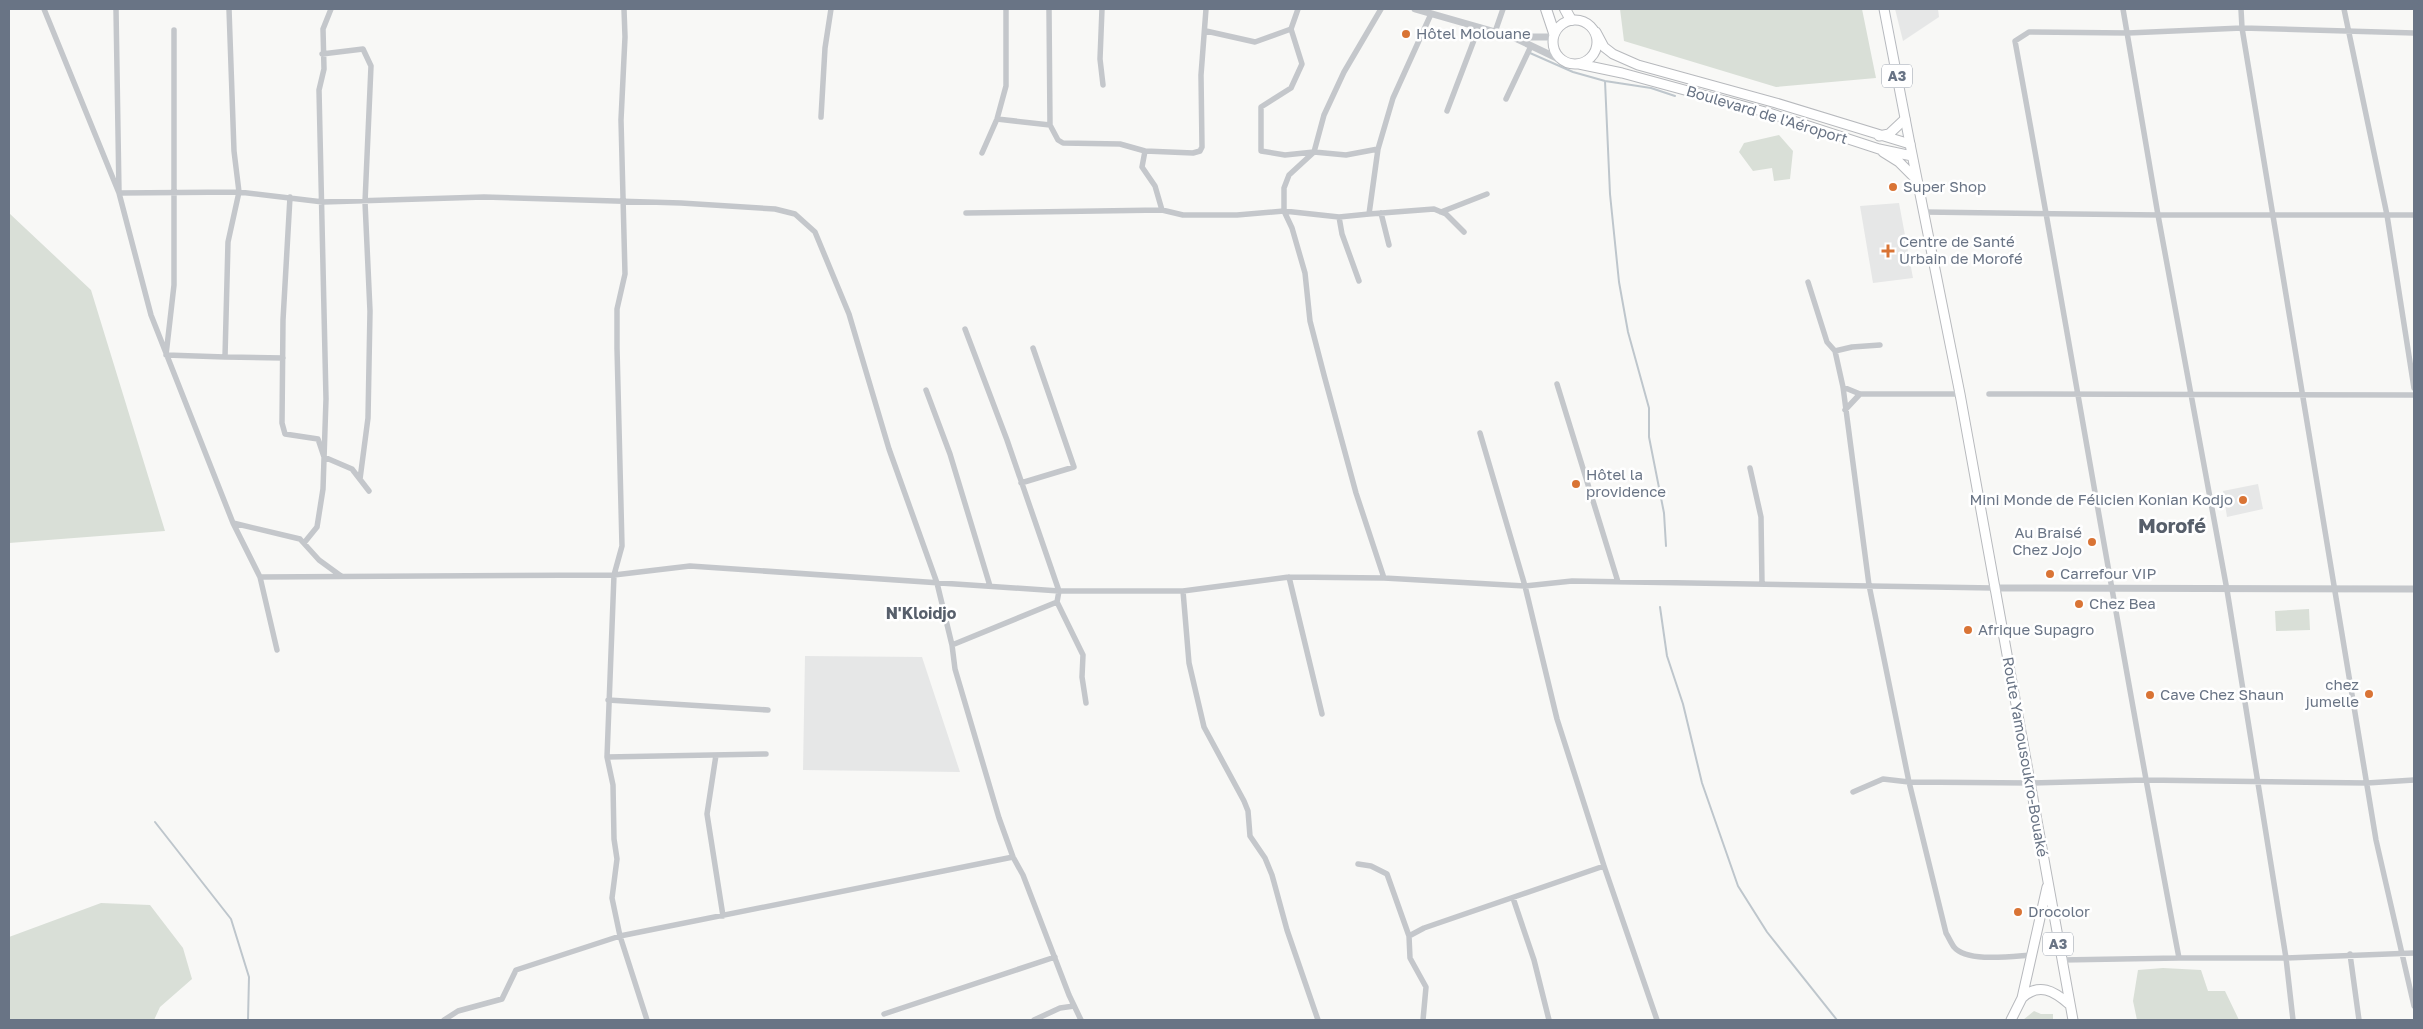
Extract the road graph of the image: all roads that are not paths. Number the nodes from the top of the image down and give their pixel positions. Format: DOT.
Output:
graph roads {
  1 [pos="44,9"];
  2 [pos="116,9"];
  3 [pos="229,9"];
  4 [pos="331,9"];
  5 [pos="624,9"];
  6 [pos="831,9"];
  7 [pos="1006,9"];
  8 [pos="1048,9"];
  9 [pos="1102,9"];
  10 [pos="1206,9"];
  11 [pos="1298,9"];
  12 [pos="1380,9"];
  13 [pos="1415,9"];
  14 [pos="1503,9"];
  15 [pos="1546,9"];
  16 [pos="1565,9"];
  17 [pos="1884,9"];
  18 [pos="2123,9"];
  19 [pos="2241,9"];
  20 [pos="2344,9"];
  21 [pos="1441,13"];
  22 [pos="1431,14"];
  23 [pos="1571,20"];
  24 [pos="1479,27"];
  25 [pos="1291,28"];
  26 [pos="2242,28"];
  27 [pos="174,30"];
  28 [pos="1206,31"];
  29 [pos="1495,32"];
  30 [pos="1596,32"];
  31 [pos="2348,32"];
  32 [pos="2128,33"];
  33 [pos="2414,33"];
  34 [pos="1554,35"];
  35 [pos="1513,37"];
  36 [pos="1531,46"];
  37 [pos="322,54"];
  38 [pos="1561,60"];
  39 [pos="1579,64"];
  40 [pos="1103,85"];
  41 [pos="1506,98"];
  42 [pos="1447,111"];
  43 [pos="821,117"];
  44 [pos="997,119"];
  45 [pos="1905,119"];
  46 [pos="1050,125"];
  47 [pos="1878,136"];
  48 [pos="1910,144"];
  49 [pos="1378,149"];
  50 [pos="1879,149"];
  51 [pos="1145,151"];
  52 [pos="1314,152"];
  53 [pos="982,153"];
  54 [pos="1912,156"];
  55 [pos="1917,180"];
  56 [pos="239,192"];
  57 [pos="118,193"];
  58 [pos="174,193"];
  59 [pos="1487,194"];
  60 [pos="290,197"];
  61 [pos="623,201"];
  62 [pos="324,202"];
  63 [pos="365,202"];
  64 [pos="1162,210"];
  65 [pos="1284,210"];
  66 [pos="1441,212"];
  67 [pos="1924,212"];
  68 [pos="966,213"];
  69 [pos="1381,213"];
  70 [pos="1369,214"];
  71 [pos="2047,214"];
  72 [pos="2158,215"];
  73 [pos="2273,215"];
  74 [pos="2387,215"];
  75 [pos="2414,215"];
  76 [pos="1339,217"];
  77 [pos="1464,232"];
  78 [pos="1389,245"];
  79 [pos="1359,281"];
  80 [pos="1808,282"];
  81 [pos="966,329"];
  82 [pos="1880,345"];
  83 [pos="1033,348"];
  84 [pos="1835,351"];
  85 [pos="166,355"];
  86 [pos="225,357"];
  87 [pos="283,358"];
  88 [pos="1557,384"];
  89 [pos="1843,387"];
  90 [pos="2414,388"];
  91 [pos="926,390"];
  92 [pos="1860,394"];
  93 [pos="1960,394"];
  94 [pos="1989,394"];
  95 [pos="2078,394"];
  96 [pos="2192,395"];
  97 [pos="2414,395"];
  98 [pos="2302,396"];
  99 [pos="1845,410"];
  100 [pos="1480,433"];
  101 [pos="324,457"];
  102 [pos="1750,468"];
  103 [pos="360,479"];
  104 [pos="1021,483"];
  105 [pos="368,491"];
  106 [pos="233,523"];
  107 [pos="304,542"];
  108 [pos="614,575"];
  109 [pos="341,576"];
  110 [pos="260,577"];
  111 [pos="1289,577"];
  112 [pos="1384,578"];
  113 [pos="1618,582"];
  114 [pos="937,583"];
  115 [pos="1762,584"];
  116 [pos="1869,585"];
  117 [pos="990,586"];
  118 [pos="1525,586"];
  119 [pos="1994,588"];
  120 [pos="2113,588"];
  121 [pos="2414,589"];
  122 [pos="2227,590"];
  123 [pos="2334,590"];
  124 [pos="1059,591"];
  125 [pos="1183,591"];
  126 [pos="1057,602"];
  127 [pos="952,645"];
  128 [pos="277,650"];
  129 [pos="608,700"];
  130 [pos="1086,703"];
  131 [pos="768,710"];
  132 [pos="1322,714"];
  133 [pos="766,754"];
  134 [pos="716,755"];
  135 [pos="607,757"];
  136 [pos="2145,780"];
  137 [pos="2414,780"];
  138 [pos="2257,781"];
  139 [pos="1910,782"];
  140 [pos="2030,783"];
  141 [pos="2367,783"];
  142 [pos="1853,792"];
  143 [pos="1013,857"];
  144 [pos="1358,864"];
  145 [pos="1604,866"];
  146 [pos="2047,884"];
  147 [pos="1512,898"];
  148 [pos="723,916"];
  149 [pos="620,936"];
  150 [pos="1409,936"];
  151 [pos="2402,952"];
  152 [pos="2414,953"];
  153 [pos="2350,954"];
  154 [pos="2032,955"];
  155 [pos="1055,958"];
  156 [pos="2179,958"];
  157 [pos="2286,958"];
  158 [pos="2061,960"];
  159 [pos="2022,998"];
  160 [pos="2069,1004"];
  161 [pos="1074,1006"];
  162 [pos="2414,1006"];
  163 [pos="884,1014"];
  164 [pos="444,1020"];
  165 [pos="647,1020"];
  166 [pos="1034,1020"];
  167 [pos="1081,1020"];
  168 [pos="1318,1020"];
  169 [pos="1423,1020"];
  170 [pos="1549,1020"];
  171 [pos="1657,1020"];
  172 [pos="2011,1020"];
  173 [pos="2073,1020"];
  174 [pos="2293,1020"];
  175 [pos="2359,1020"];
  1 -- 57 [label="street"];
  2 -- 57 [label="street"];
  3 -- 56 [label="street"];
  4 -- 37 [label="street"];
  5 -- 61 [label="street"];
  6 -- 43 [label="street"];
  7 -- 44 [label="street"];
  8 -- 46 [label="street"];
  9 -- 40 [label="street"];
  10 -- 28 [label="street"];
  11 -- 25 [label="street"];
  12 -- 52 [label="street"];
  13 -- 22 [label="street"];
  14 -- 29 [label="street"];
  15 -- 34 [label="highway"];
  16 -- 23 [label="highway"];
  17 -- 45 [label="main road, Route Yamousoukro-Bouaké / A3"];
  18 -- 32 [label="street"];
  19 -- 26 [label="street"];
  20 -- 31 [label="street"];
  21 -- 22 [label="street"];
  21 -- 24 [label="street"];
  22 -- 49 [label="street"];
  23 -- 30 [label="main road"];
  23 -- 34 [label="main road"];
  24 -- 29 [label="street"];
  24 -- 42 [label="street"];
  25 -- 28 [label="street"];
  25 -- 52 [label="street"];
  26 -- 31 [label="street"];
  26 -- 32 [label="street"];
  26 -- 73 [label="street"];
  27 -- 58 [label="street"];
  28 -- 51 [label="street"];
  29 -- 35 [label="street"];
  30 -- 39 [label="main road"];
  30 -- 47 [label="main road, Boulevard de l'Aéroport"];
  31 -- 33 [label="street"];
  31 -- 74 [label="street"];
  32 -- 71 [label="street"];
  32 -- 72 [label="street"];
  34 -- 35 [label="street"];
  34 -- 38 [label="main road"];
  35 -- 36 [label="street"];
  36 -- 38 [label="street"];
  36 -- 41 [label="street"];
  37 -- 62 [label="street"];
  37 -- 63 [label="street"];
  38 -- 39 [label="main road"];
  39 -- 50 [label="main road, Boulevard de l'Aéroport"];
  44 -- 46 [label="street"];
  44 -- 53 [label="street"];
  45 -- 47 [label="main road"];
  45 -- 48 [label="main road, Route Yamousoukro-Bouaké / A3"];
  46 -- 51 [label="street"];
  47 -- 48 [label="main road, Boulevard de l'Aéroport"];
  48 -- 54 [label="main road, Route Yamousoukro-Bouaké / A3"];
  49 -- 52 [label="street"];
  49 -- 70 [label="street"];
  50 -- 54 [label="main road, Boulevard de l'Aéroport"];
  50 -- 55 [label="main road"];
  51 -- 64 [label="street"];
  52 -- 65 [label="street"];
  54 -- 55 [label="main road, Route Yamousoukro-Bouaké / A3"];
  55 -- 67 [label="main road, Route Yamousoukro-Bouaké / A3"];
  56 -- 58 [label="street"];
  56 -- 60 [label="street"];
  56 -- 86 [label="street"];
  57 -- 58 [label="street"];
  57 -- 85 [label="street"];
  58 -- 85 [label="street"];
  59 -- 66 [label="street"];
  60 -- 62 [label="street"];
  60 -- 87 [label="street"];
  61 -- 63 [label="street"];
  61 -- 108 [label="street"];
  61 -- 114 [label="street"];
  62 -- 63 [label="street"];
  62 -- 101 [label="street"];
  63 -- 103 [label="street"];
  64 -- 65 [label="street"];
  64 -- 68 [label="street"];
  65 -- 76 [label="street"];
  65 -- 112 [label="street"];
  66 -- 69 [label="street"];
  66 -- 77 [label="street"];
  67 -- 71 [label="street"];
  67 -- 93 [label="main road, Route Yamousoukro-Bouaké / A3"];
  69 -- 70 [label="street"];
  69 -- 78 [label="street"];
  70 -- 76 [label="street"];
  71 -- 72 [label="street"];
  71 -- 95 [label="street"];
  72 -- 73 [label="street"];
  72 -- 96 [label="street"];
  73 -- 74 [label="street"];
  73 -- 98 [label="street"];
  74 -- 75 [label="street"];
  74 -- 90 [label="street"];
  76 -- 79 [label="street"];
  80 -- 84 [label="street"];
  81 -- 104 [label="street"];
  82 -- 84 [label="street"];
  83 -- 104 [label="street"];
  84 -- 89 [label="street"];
  85 -- 86 [label="street"];
  85 -- 106 [label="street"];
  86 -- 87 [label="street"];
  87 -- 101 [label="street"];
  88 -- 113 [label="street"];
  89 -- 92 [label="street"];
  89 -- 99 [label="street"];
  91 -- 117 [label="street"];
  92 -- 93 [label="street"];
  92 -- 99 [label="street"];
  93 -- 119 [label="main road, Route Yamousoukro-Bouaké / A3"];
  94 -- 95 [label="street"];
  95 -- 96 [label="street"];
  95 -- 120 [label="street"];
  96 -- 98 [label="street"];
  96 -- 122 [label="street"];
  97 -- 98 [label="street"];
  98 -- 123 [label="street"];
  99 -- 116 [label="street"];
  100 -- 118 [label="street"];
  101 -- 103 [label="street"];
  101 -- 107 [label="street"];
  102 -- 115 [label="street"];
  103 -- 105 [label="street"];
  104 -- 124 [label="street"];
  106 -- 107 [label="street"];
  106 -- 110 [label="street"];
  107 -- 109 [label="street"];
  108 -- 109 [label="street"];
  108 -- 114 [label="street"];
  108 -- 129 [label="street"];
  109 -- 110 [label="street"];
  110 -- 128 [label="street"];
  111 -- 112 [label="street"];
  111 -- 125 [label="street"];
  111 -- 132 [label="street"];
  112 -- 118 [label="street"];
  113 -- 115 [label="street"];
  113 -- 118 [label="street"];
  114 -- 117 [label="street"];
  114 -- 127 [label="street"];
  115 -- 116 [label="street"];
  116 -- 119 [label="street"];
  116 -- 139 [label="street"];
  117 -- 124 [label="street"];
  118 -- 145 [label="street"];
  119 -- 120 [label="street"];
  119 -- 140 [label="main road, Route Yamousoukro-Bouaké / A3"];
  120 -- 122 [label="street"];
  120 -- 136 [label="street"];
  121 -- 123 [label="street"];
  122 -- 123 [label="street"];
  122 -- 138 [label="street"];
  123 -- 141 [label="street"];
  124 -- 125 [label="street"];
  124 -- 126 [label="street"];
  125 -- 168 [label="street"];
  126 -- 127 [label="street"];
  126 -- 130 [label="street"];
  127 -- 143 [label="street"];
  129 -- 131 [label="street"];
  129 -- 135 [label="street"];
  133 -- 134 [label="street"];
  134 -- 135 [label="street"];
  134 -- 148 [label="street"];
  135 -- 149 [label="street"];
  136 -- 138 [label="street"];
  136 -- 140 [label="street"];
  136 -- 156 [label="street"];
  137 -- 141 [label="street"];
  138 -- 141 [label="street"];
  138 -- 157 [label="street"];
  139 -- 140 [label="street"];
  139 -- 142 [label="street"];
  139 -- 154 [label="street"];
  140 -- 146 [label="main road, Route Yamousoukro-Bouaké / A3"];
  141 -- 151 [label="street"];
  143 -- 148 [label="street"];
  143 -- 155 [label="street"];
  144 -- 150 [label="street"];
  145 -- 147 [label="street"];
  145 -- 171 [label="street"];
  146 -- 154 [label="main road"];
  146 -- 158 [label="main road, Route Yamousoukro-Bouaké / A3"];
  147 -- 150 [label="street"];
  147 -- 170 [label="street"];
  148 -- 149 [label="street"];
  149 -- 164 [label="street"];
  149 -- 165 [label="street"];
  150 -- 169 [label="street"];
  151 -- 152 [label="street"];
  151 -- 153 [label="street"];
  151 -- 162 [label="street"];
  153 -- 157 [label="street"];
  153 -- 175 [label="street"];
  154 -- 159 [label="main road"];
  155 -- 161 [label="street"];
  155 -- 163 [label="street"];
  156 -- 157 [label="street"];
  156 -- 158 [label="street"];
  157 -- 174 [label="street"];
  158 -- 160 [label="main road, Route Yamousoukro-Bouaké / A3"];
  159 -- 160 [label="main road"];
  159 -- 172 [label="main road"];
  160 -- 173 [label="main road, A3"];
  161 -- 166 [label="street"];
  161 -- 167 [label="street"];
}
